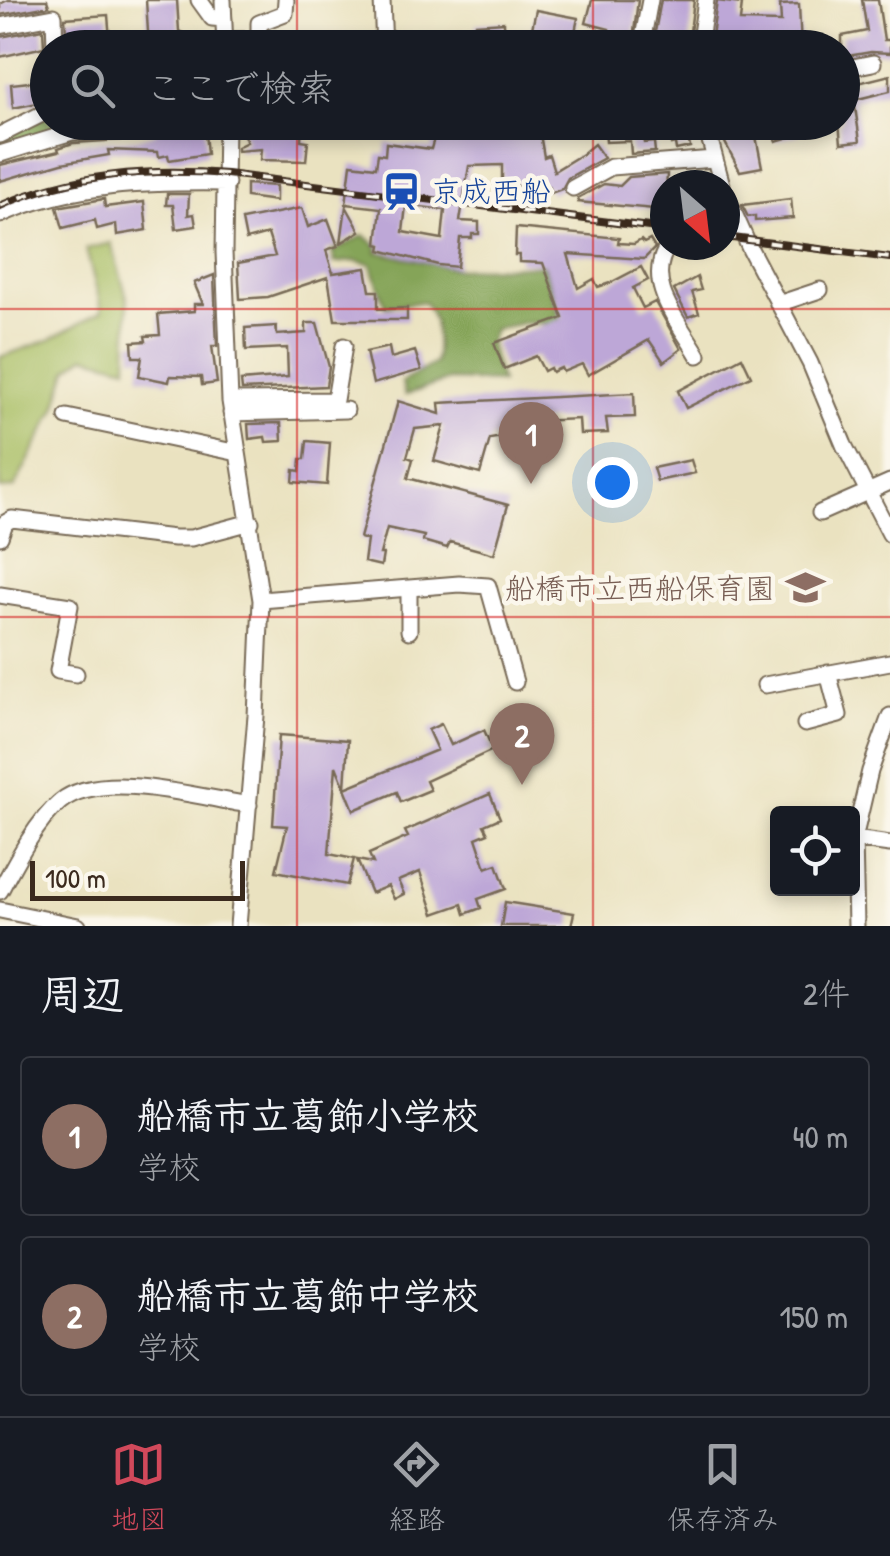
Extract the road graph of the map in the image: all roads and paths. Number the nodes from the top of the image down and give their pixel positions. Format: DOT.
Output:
graph roads {
  1 [pos="199,0"];
  2 [pos="223,0"];
  3 [pos="286,0"];
  4 [pos="382,0"];
  5 [pos="650,0"];
  6 [pos="706,0"];
  7 [pos="224,19"];
  8 [pos="0,26"];
  9 [pos="55,30"];
  10 [pos="224,30"];
  11 [pos="259,30"];
  12 [pos="383,30"];
  13 [pos="644,30"];
  14 [pos="702,30"];
  15 [pos="872,63"];
  16 [pos="860,65"];
  17 [pos="30,120"];
  18 [pos="0,134"];
  19 [pos="46,140"];
  20 [pos="226,140"];
  21 [pos="709,140"];
  22 [pos="0,154"];
  23 [pos="714,159"];
  24 [pos="717,170"];
  25 [pos="227,182"];
  26 [pos="573,188"];
  27 [pos="0,215"];
  28 [pos="740,229"];
  29 [pos="661,260"];
  30 [pos="820,290"];
  31 [pos="778,304"];
  32 [pos="344,346"];
  33 [pos="698,355"];
  34 [pos="230,407"];
  35 [pos="346,410"];
  36 [pos="67,417"];
  37 [pos="238,453"];
  38 [pos="890,482"];
  39 [pos="867,492"];
  40 [pos="820,512"];
  41 [pos="250,522"];
  42 [pos="890,534"];
  43 [pos="0,538"];
  44 [pos="409,588"];
  45 [pos="0,596"];
  46 [pos="261,600"];
  47 [pos="409,630"];
  48 [pos="890,662"];
  49 [pos="828,673"];
  50 [pos="76,674"];
  51 [pos="514,682"];
  52 [pos="765,685"];
  53 [pos="890,716"];
  54 [pos="806,724"];
  55 [pos="249,805"];
  56 [pos="860,814"];
  57 [pos="860,840"];
  58 [pos="890,844"];
  59 [pos="0,891"];
  60 [pos="855,896"];
  61 [pos="0,910"];
  62 [pos="75,926"];
  63 [pos="238,926"];
  64 [pos="856,926"];
  1 -- 7 [label="street"];
  2 -- 7 [label="street"];
  3 -- 11 [label="street"];
  4 -- 12 [label="street"];
  5 -- 13 [label="street"];
  6 -- 14 [label="street"];
  7 -- 10 [label="street"];
  8 -- 9 [label="street"];
  15 -- 16 [label="street"];
  17 -- 18 [label="street"];
  19 -- 22 [label="street"];
  20 -- 25 [label="street"];
  21 -- 23 [label="street"];
  23 -- 24 [label="street"];
  23 -- 26 [label="street"];
  25 -- 27 [label="street"];
  25 -- 34 [label="street"];
  28 -- 31 [label="street"];
  29 -- 33 [label="street"];
  30 -- 31 [label="street"];
  31 -- 39 [label="street"];
  32 -- 34 [label="street"];
  34 -- 35 [label="street"];
  34 -- 37 [label="street"];
  36 -- 37 [label="street"];
  37 -- 41 [label="street"];
  38 -- 39 [label="street"];
  39 -- 40 [label="street"];
  39 -- 42 [label="street"];
  41 -- 43 [label="street"];
  41 -- 46 [label="street"];
  44 -- 46 [label="street"];
  44 -- 47 [label="street"];
  44 -- 51 [label="street"];
  45 -- 50 [label="street"];
  46 -- 55 [label="street"];
  48 -- 49 [label="street"];
  49 -- 52 [label="street"];
  49 -- 54 [label="street"];
  53 -- 56 [label="street"];
  55 -- 59 [label="street"];
  55 -- 63 [label="street"];
  57 -- 58 [label="street"];
  60 -- 64 [label="street"];
  61 -- 62 [label="street"];
}
